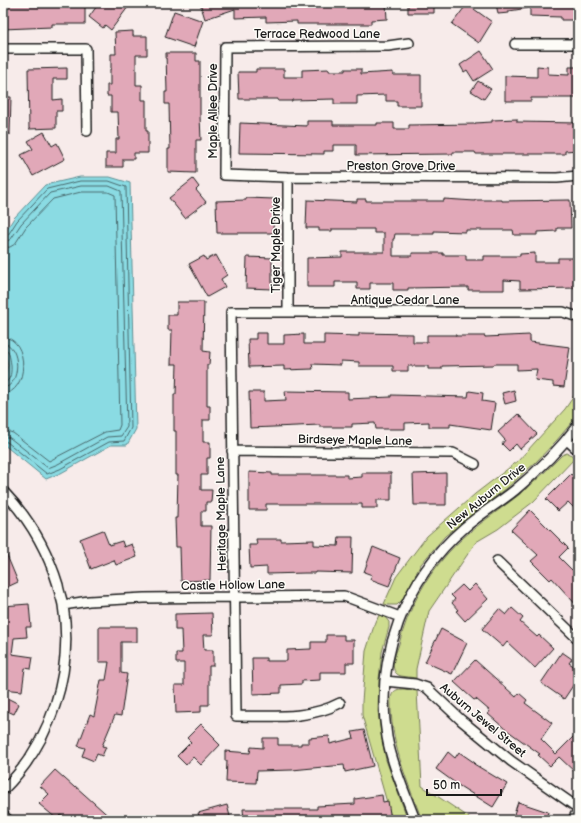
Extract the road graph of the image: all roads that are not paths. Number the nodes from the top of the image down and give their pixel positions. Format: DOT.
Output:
graph roads {
  1 [pos="409,43"];
  2 [pos="514,44"];
  3 [pos="578,44"];
  4 [pos="225,47"];
  5 [pos="3,49"];
  6 [pos="87,131"];
  7 [pos="224,176"];
  8 [pos="578,176"];
  9 [pos="288,177"];
  10 [pos="231,312"];
  11 [pos="288,312"];
  12 [pos="578,317"];
  13 [pos="578,425"];
  14 [pos="567,440"];
  15 [pos="578,450"];
  16 [pos="232,451"];
  17 [pos="475,464"];
  18 [pos="3,491"];
  19 [pos="497,561"];
  20 [pos="234,597"];
  21 [pos="63,605"];
  22 [pos="400,617"];
  23 [pos="578,639"];
  24 [pos="385,681"];
  25 [pos="340,703"];
  26 [pos="3,790"];
  27 [pos="578,809"];
  28 [pos="3,814"];
  29 [pos="8,820"];
  30 [pos="415,820"];
  31 [pos="573,820"];
  1 -- 4 [label="street, Terrace Redwood Lane"];
  2 -- 3 [label="street"];
  4 -- 7 [label="street, Maple Allee Drive"];
  5 -- 6 [label="street"];
  7 -- 9 [label="street, Preston Grove Drive"];
  8 -- 9 [label="street, Preston Grove Drive"];
  9 -- 11 [label="street, Tiger Maple Drive"];
  10 -- 11 [label="street, Antique Cedar Lane"];
  10 -- 16 [label="street, Heritage Maple Lane"];
  11 -- 12 [label="street, Antique Cedar Lane"];
  13 -- 14 [label="street, New Auburn Drive"];
  14 -- 15 [label="street"];
  14 -- 22 [label="street, New Auburn Drive"];
  16 -- 17 [label="street, Birdseye Maple Lane"];
  16 -- 20 [label="street, Heritage Maple Lane"];
  18 -- 21 [label="street"];
  19 -- 23 [label="street"];
  20 -- 21 [label="street, Castle Hollow Lane"];
  20 -- 22 [label="street, Castle Hollow Lane"];
  20 -- 25 [label="street, Heritage Maple Lane"];
  21 -- 26 [label="street"];
  22 -- 24 [label="street, New Auburn Drive"];
  24 -- 27 [label="street, Auburn Jewel Street"];
  24 -- 30 [label="street, New Auburn Drive"];
  27 -- 31 [label="street"];
  28 -- 29 [label="street"];
}
